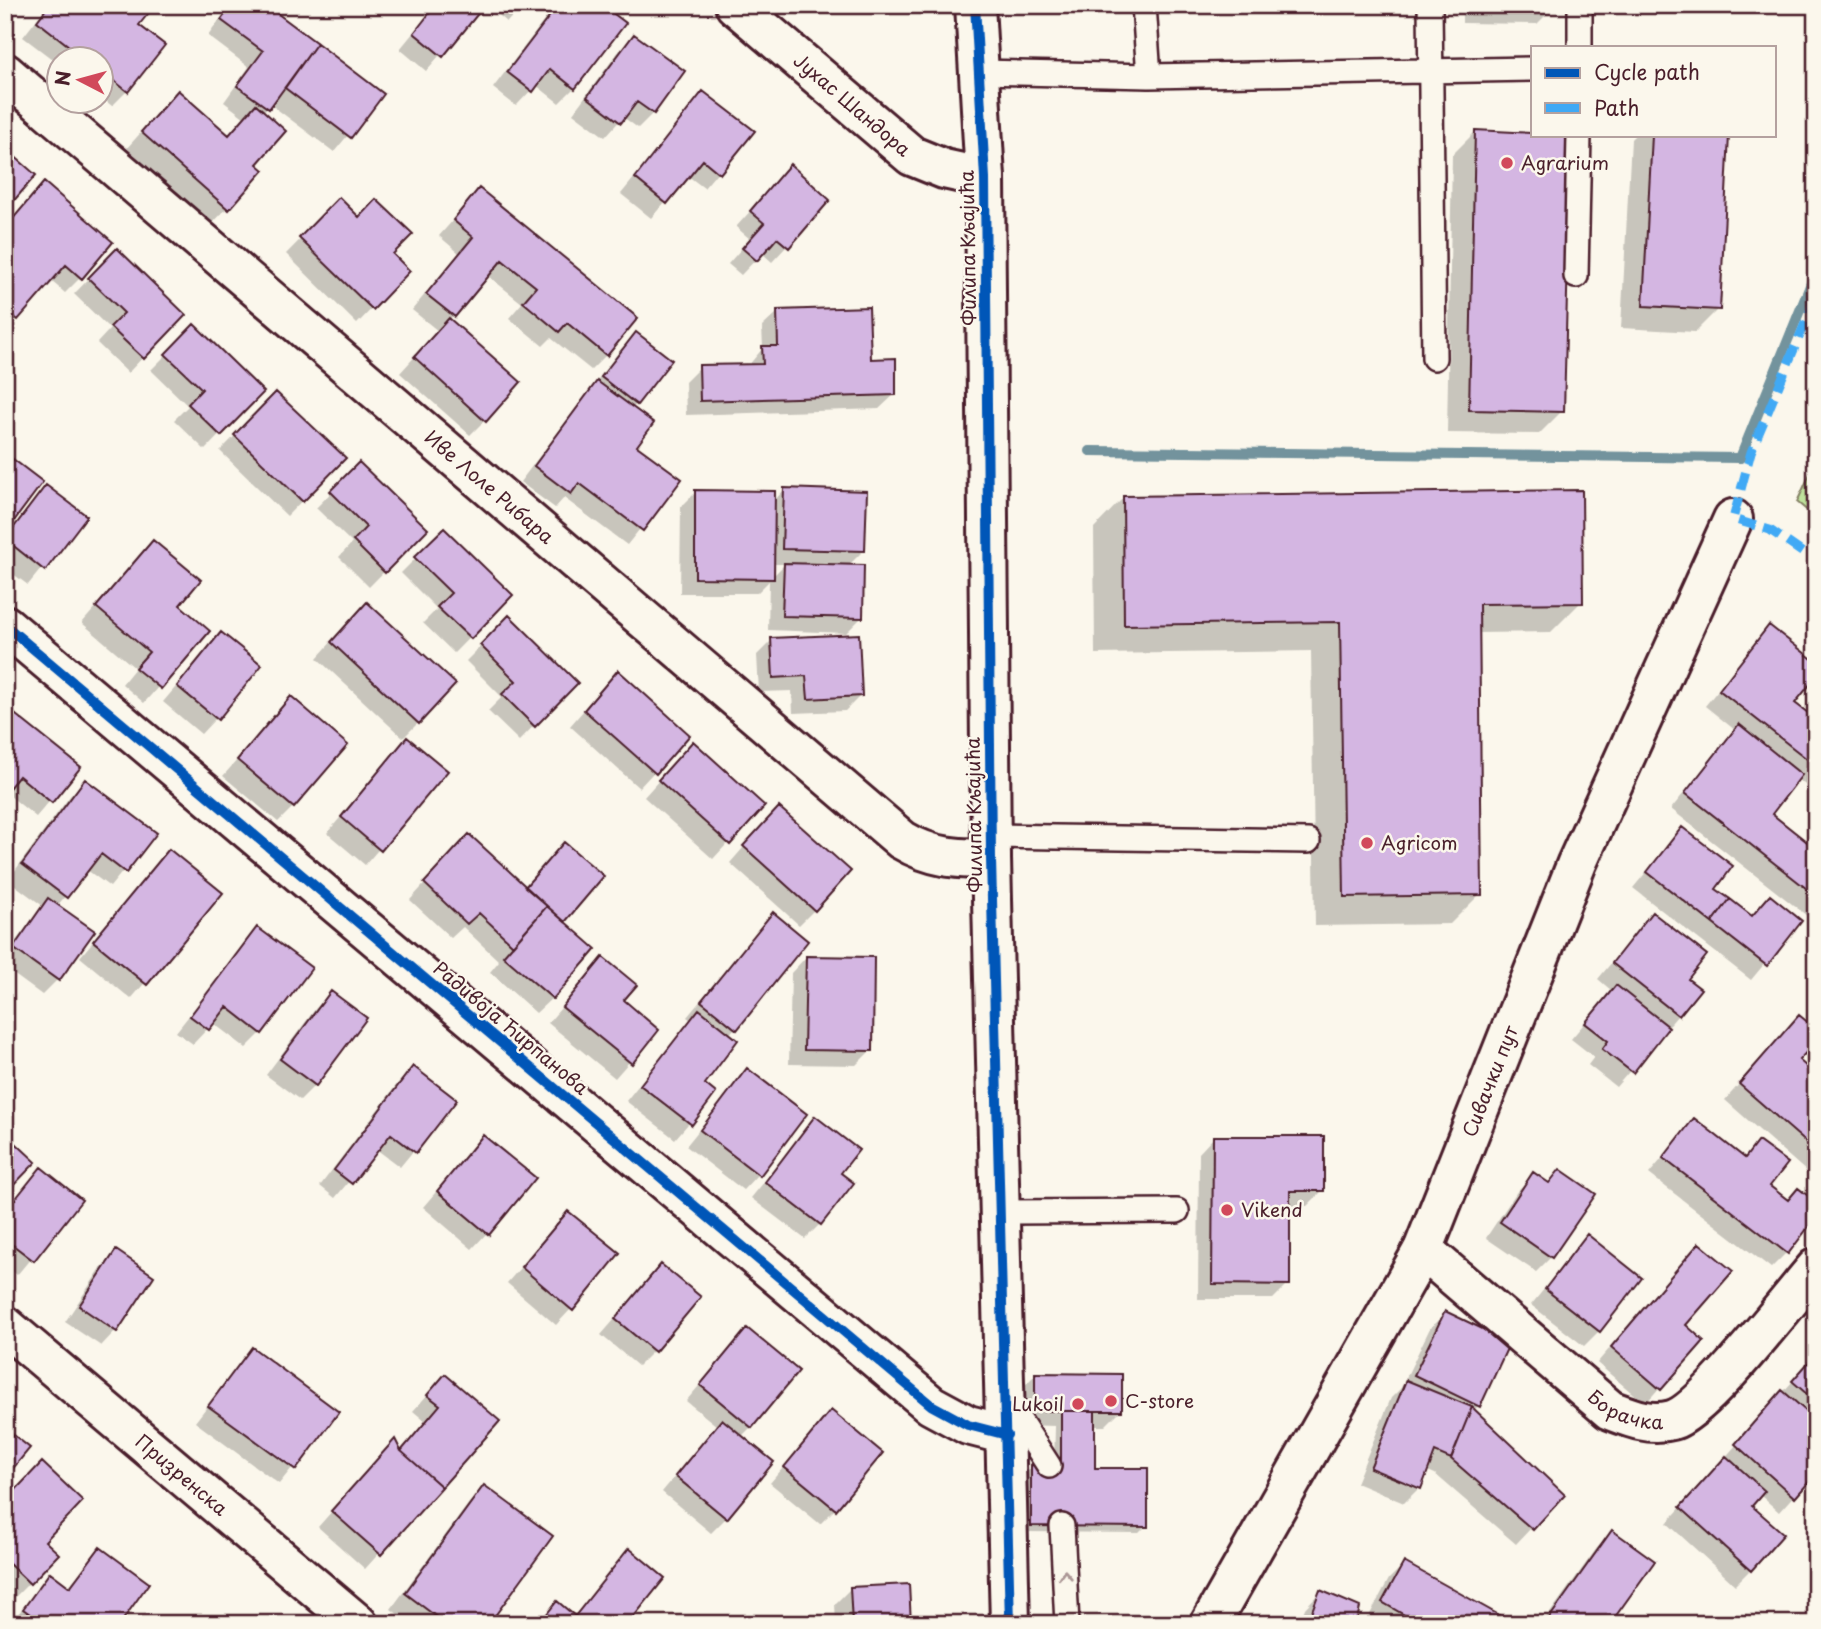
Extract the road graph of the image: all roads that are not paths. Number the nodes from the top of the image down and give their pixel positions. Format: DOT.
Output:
graph roads {
  1 [pos="734,5"];
  2 [pos="975,5"];
  3 [pos="1144,5"];
  4 [pos="1430,5"];
  5 [pos="1580,5"];
  6 [pos="1580,46"];
  7 [pos="1432,69"];
  8 [pos="1531,69"];
  9 [pos="979,72"];
  10 [pos="5,73"];
  11 [pos="1150,76"];
  12 [pos="1579,136"];
  13 [pos="985,178"];
  14 [pos="1576,276"];
  15 [pos="1434,358"];
  16 [pos="1734,519"];
  17 [pos="5,625"];
  18 [pos="1308,841"];
  19 [pos="991,848"];
  20 [pos="1000,1212"];
  21 [pos="1178,1212"];
  22 [pos="1423,1250"];
  23 [pos="1816,1268"];
  24 [pos="5,1326"];
  25 [pos="1006,1416"];
  26 [pos="1049,1466"];
  27 [pos="1062,1527"];
  28 [pos="358,1624"];
  29 [pos="1010,1624"];
  30 [pos="1067,1624"];
  31 [pos="1210,1624"];
  1 -- 13 [label="street, Јухас Шандора"];
  2 -- 9 [label="street, Филипа Кљајића"];
  3 -- 11 [label="lane"];
  4 -- 7 [label="lane"];
  5 -- 6 [label="lane"];
  7 -- 8 [label="lane"];
  7 -- 11 [label="lane"];
  7 -- 15 [label="lane"];
  9 -- 11 [label="lane"];
  9 -- 13 [label="street, Филипа Кљајића"];
  10 -- 19 [label="street, Иве Лоле Рибара"];
  12 -- 14 [label="lane"];
  13 -- 19 [label="street, Филипа Кљајића"];
  16 -- 22 [label="street, Сивачки пут"];
  17 -- 25 [label="street, Радивоја Ћирпанова"];
  18 -- 19 [label="lane"];
  19 -- 20 [label="street, Филипа Кљајића"];
  20 -- 21 [label="lane"];
  20 -- 25 [label="street, Филипа Кљајића"];
  22 -- 23 [label="street, Борачка"];
  22 -- 31 [label="street, Сивачки пут"];
  24 -- 28 [label="street, Призренска"];
  25 -- 26 [label="lane"];
  25 -- 29 [label="street, Филипа Кљајића"];
  30 -- 27 [label="lane, one-way"];
}
